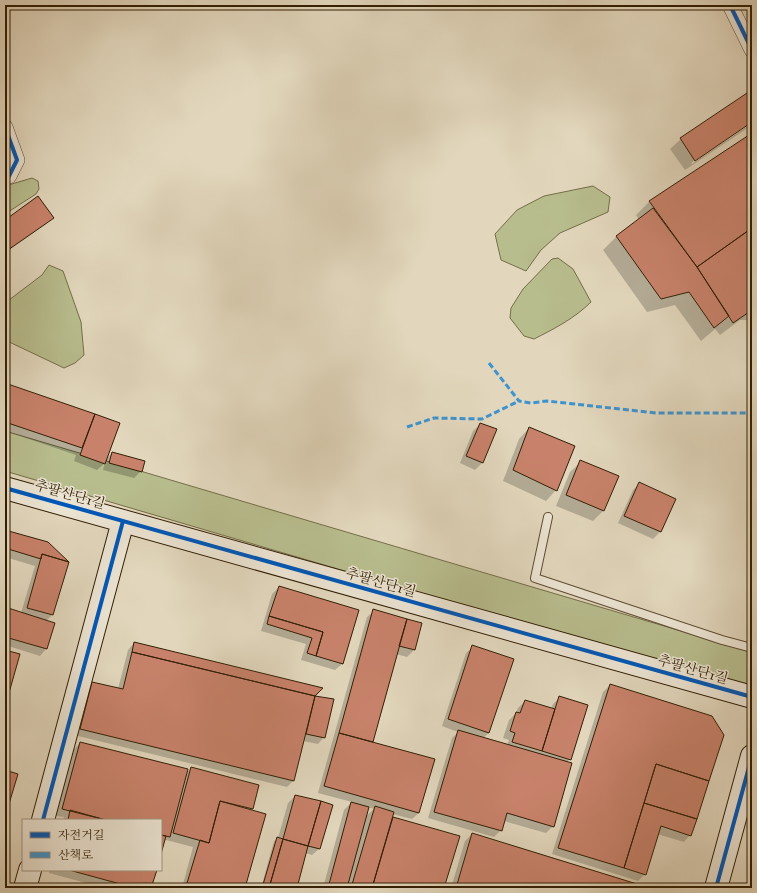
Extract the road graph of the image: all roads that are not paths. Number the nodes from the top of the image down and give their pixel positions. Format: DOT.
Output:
graph roads {
  1 [pos="730,5"];
  2 [pos="752,50"];
  3 [pos="5,126"];
  4 [pos="5,177"];
  5 [pos="5,488"];
  6 [pos="548,517"];
  7 [pos="123,521"];
  8 [pos="752,648"];
  9 [pos="752,697"];
  10 [pos="752,756"];
  11 [pos="43,819"];
  12 [pos="30,871"];
  13 [pos="25,888"];
  14 [pos="716,888"];
  1 -- 2 [label="street"];
  3 -- 4 [label="street"];
  5 -- 7 [label="street, 추팔산단1길"];
  6 -- 8 [label="lane"];
  7 -- 9 [label="street, 추팔산단1길"];
  7 -- 11 [label="street"];
  10 -- 14 [label="street"];
  12 -- 13 [label="street"];
}
